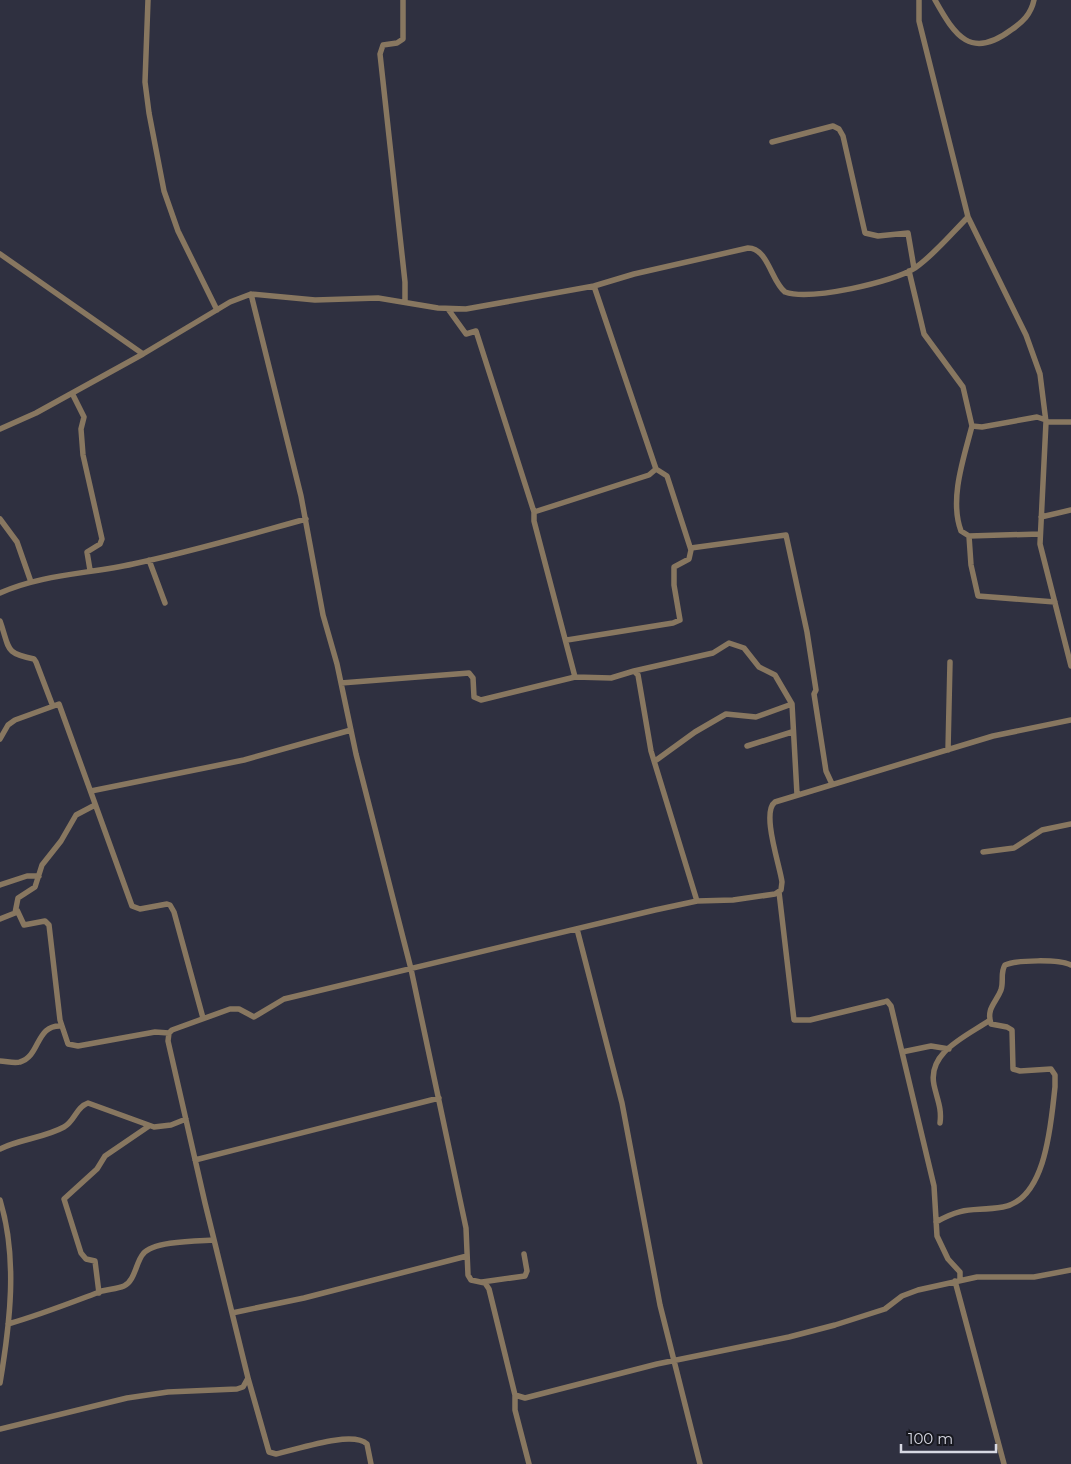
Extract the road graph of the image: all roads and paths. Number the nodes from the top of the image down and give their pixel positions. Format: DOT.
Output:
graph roads {
  1 [pos="148,0"];
  2 [pos="403,0"];
  3 [pos="914,0"];
  4 [pos="919,0"];
  5 [pos="935,0"];
  6 [pos="1034,0"];
  7 [pos="918,15"];
  8 [pos="772,142"];
  9 [pos="968,217"];
  10 [pos="0,254"];
  11 [pos="912,270"];
  12 [pos="594,286"];
  13 [pos="251,294"];
  14 [pos="404,302"];
  15 [pos="448,309"];
  16 [pos="217,310"];
  17 [pos="143,354"];
  18 [pos="72,393"];
  19 [pos="1046,421"];
  20 [pos="1071,422"];
  21 [pos="972,426"];
  22 [pos="0,429"];
  23 [pos="656,469"];
  24 [pos="1071,510"];
  25 [pos="534,512"];
  26 [pos="1041,517"];
  27 [pos="306,519"];
  28 [pos="0,520"];
  29 [pos="1040,534"];
  30 [pos="968,536"];
  31 [pos="690,548"];
  32 [pos="149,560"];
  33 [pos="90,570"];
  34 [pos="31,582"];
  35 [pos="0,593"];
  36 [pos="1055,602"];
  37 [pos="165,603"];
  38 [pos="0,621"];
  39 [pos="567,640"];
  40 [pos="1068,644"];
  41 [pos="950,662"];
  42 [pos="1071,666"];
  43 [pos="634,672"];
  44 [pos="575,676"];
  45 [pos="341,683"];
  46 [pos="52,704"];
  47 [pos="792,704"];
  48 [pos="1071,720"];
  49 [pos="351,730"];
  50 [pos="792,732"];
  51 [pos="0,739"];
  52 [pos="747,746"];
  53 [pos="948,750"];
  54 [pos="655,761"];
  55 [pos="832,784"];
  56 [pos="91,791"];
  57 [pos="797,794"];
  58 [pos="95,805"];
  59 [pos="1071,824"];
  60 [pos="984,852"];
  61 [pos="39,876"];
  62 [pos="0,885"];
  63 [pos="779,892"];
  64 [pos="697,901"];
  65 [pos="17,910"];
  66 [pos="0,919"];
  67 [pos="577,929"];
  68 [pos="1071,965"];
  69 [pos="411,969"];
  70 [pos="204,1018"];
  71 [pos="990,1020"];
  72 [pos="62,1026"];
  73 [pos="169,1033"];
  74 [pos="948,1048"];
  75 [pos="902,1052"];
  76 [pos="0,1061"];
  77 [pos="439,1098"];
  78 [pos="186,1119"];
  79 [pos="940,1123"];
  80 [pos="149,1126"];
  81 [pos="0,1149"];
  82 [pos="195,1160"];
  83 [pos="0,1200"];
  84 [pos="936,1222"];
  85 [pos="214,1240"];
  86 [pos="524,1254"];
  87 [pos="467,1256"];
  88 [pos="1071,1270"];
  89 [pos="958,1280"];
  90 [pos="482,1282"];
  91 [pos="99,1293"];
  92 [pos="232,1313"];
  93 [pos="8,1324"];
  94 [pos="674,1360"];
  95 [pos="248,1378"];
  96 [pos="0,1383"];
  97 [pos="515,1395"];
  98 [pos="0,1429"];
  99 [pos="371,1464"];
  100 [pos="528,1464"];
  101 [pos="700,1464"];
  102 [pos="1004,1464"];
  1 -- 16 [label="street"];
  2 -- 14 [label="street"];
  3 -- 7 [label="street"];
  4 -- 7 [label="street"];
  5 -- 6 [label="street"];
  7 -- 9 [label="street"];
  8 -- 11 [label="street"];
  9 -- 11 [label="street"];
  9 -- 19 [label="street"];
  10 -- 17 [label="street"];
  11 -- 12 [label="street"];
  11 -- 21 [label="street"];
  12 -- 15 [label="street"];
  12 -- 23 [label="street"];
  13 -- 14 [label="street"];
  13 -- 16 [label="street"];
  13 -- 27 [label="street"];
  14 -- 15 [label="street"];
  15 -- 25 [label="street"];
  16 -- 17 [label="street"];
  17 -- 18 [label="street"];
  18 -- 22 [label="street"];
  18 -- 33 [label="street"];
  19 -- 20 [label="street"];
  19 -- 21 [label="street"];
  19 -- 26 [label="street"];
  21 -- 30 [label="street"];
  23 -- 25 [label="street"];
  23 -- 31 [label="street"];
  24 -- 26 [label="street"];
  25 -- 39 [label="street"];
  26 -- 29 [label="street"];
  27 -- 32 [label="street"];
  27 -- 45 [label="street"];
  28 -- 34 [label="street"];
  29 -- 30 [label="street"];
  29 -- 36 [label="street"];
  30 -- 36 [label="street"];
  31 -- 39 [label="street"];
  31 -- 55 [label="street"];
  32 -- 33 [label="street"];
  32 -- 37 [label="street"];
  33 -- 34 [label="street"];
  34 -- 35 [label="street"];
  36 -- 40 [label="street"];
  38 -- 46 [label="street"];
  39 -- 44 [label="street"];
  40 -- 42 [label="street"];
  41 -- 53 [label="street"];
  43 -- 44 [label="street"];
  43 -- 47 [label="street"];
  43 -- 54 [label="street"];
  44 -- 45 [label="street"];
  45 -- 49 [label="street"];
  46 -- 51 [label="street"];
  46 -- 56 [label="street"];
  47 -- 50 [label="street"];
  47 -- 54 [label="street"];
  48 -- 53 [label="street"];
  49 -- 56 [label="street"];
  49 -- 69 [label="street"];
  50 -- 52 [label="street"];
  50 -- 57 [label="street"];
  53 -- 55 [label="street"];
  54 -- 64 [label="street"];
  55 -- 57 [label="street"];
  56 -- 58 [label="street"];
  57 -- 63 [label="street"];
  58 -- 61 [label="street"];
  58 -- 70 [label="street"];
  59 -- 60 [label="street"];
  61 -- 62 [label="street"];
  61 -- 65 [label="street"];
  63 -- 64 [label="street"];
  63 -- 75 [label="street"];
  64 -- 67 [label="street"];
  65 -- 66 [label="street"];
  65 -- 72 [label="street"];
  67 -- 69 [label="street"];
  67 -- 94 [label="street"];
  68 -- 71 [label="street"];
  69 -- 70 [label="street"];
  69 -- 77 [label="street"];
  70 -- 73 [label="street"];
  71 -- 74 [label="street"];
  71 -- 84 [label="street"];
  72 -- 73 [label="street"];
  72 -- 76 [label="street"];
  73 -- 78 [label="street"];
  74 -- 75 [label="street"];
  74 -- 79 [label="street"];
  75 -- 84 [label="street"];
  77 -- 82 [label="street"];
  77 -- 87 [label="street"];
  78 -- 80 [label="street"];
  78 -- 82 [label="street"];
  80 -- 81 [label="street"];
  80 -- 91 [label="street"];
  82 -- 85 [label="street"];
  83 -- 93 [label="street"];
  84 -- 89 [label="street"];
  85 -- 91 [label="street"];
  85 -- 92 [label="street"];
  86 -- 90 [label="street"];
  87 -- 90 [label="street"];
  87 -- 92 [label="street"];
  88 -- 89 [label="street"];
  89 -- 94 [label="street"];
  89 -- 102 [label="street"];
  90 -- 97 [label="street"];
  91 -- 93 [label="street"];
  92 -- 95 [label="street"];
  93 -- 96 [label="street"];
  94 -- 97 [label="street"];
  94 -- 101 [label="street"];
  95 -- 98 [label="street"];
  95 -- 99 [label="street"];
  97 -- 100 [label="street"];
}
